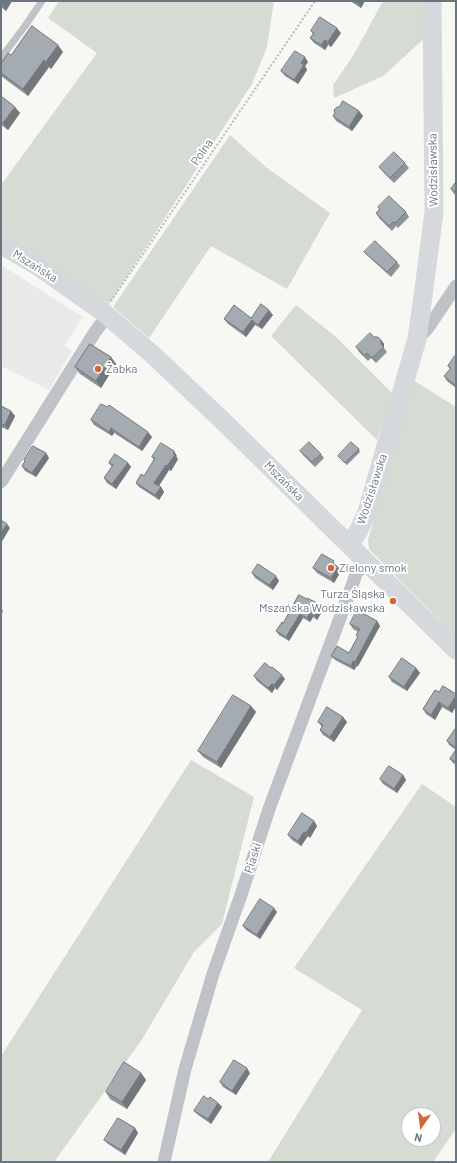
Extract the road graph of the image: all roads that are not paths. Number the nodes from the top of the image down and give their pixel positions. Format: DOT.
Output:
graph roads {
  1 [pos="42,1"];
  2 [pos="432,1"];
  3 [pos="1,58"];
  4 [pos="1,245"];
  5 [pos="456,286"];
  6 [pos="105,314"];
  7 [pos="417,339"];
  8 [pos="1,482"];
  9 [pos="349,545"];
  10 [pos="365,561"];
  11 [pos="456,650"];
  12 [pos="164,1162"];
  1 -- 3 [label="lane"];
  2 -- 7 [label="street, Wodzisławska"];
  4 -- 6 [label="street, Mszańska"];
  5 -- 7 [label="street, Wodzisławska"];
  6 -- 8 [label="street"];
  6 -- 9 [label="street, Mszańska"];
  7 -- 9 [label="street, Wodzisławska"];
  9 -- 10 [label="street, Mszańska"];
  10 -- 11 [label="street, Mszańska"];
  10 -- 12 [label="street, Piaski"];
}
